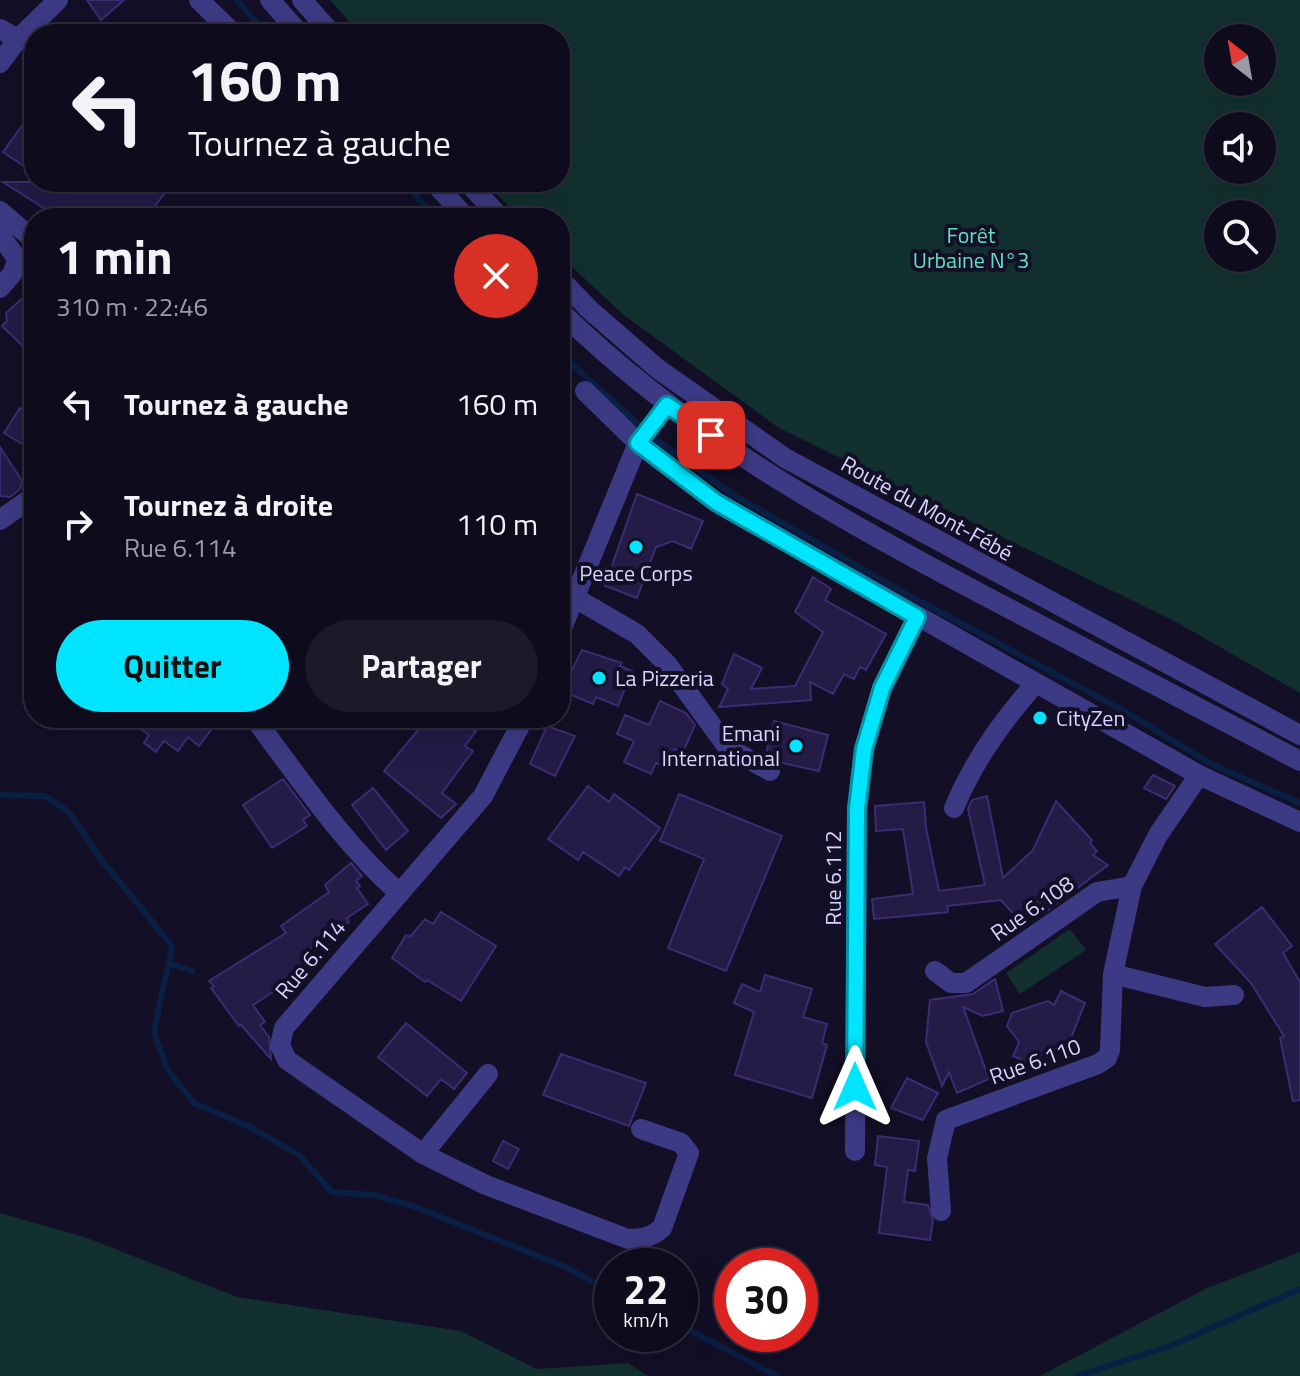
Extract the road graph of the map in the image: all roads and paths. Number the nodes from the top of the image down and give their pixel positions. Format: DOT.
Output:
graph roads {
  1 [pos="58,0"];
  2 [pos="199,0"];
  3 [pos="270,0"];
  4 [pos="302,0"];
  5 [pos="224,24"];
  6 [pos="291,24"];
  7 [pos="323,24"];
  8 [pos="9,34"];
  9 [pos="0,63"];
  10 [pos="443,192"];
  11 [pos="476,192"];
  12 [pos="457,208"];
  13 [pos="492,208"];
  14 [pos="0,211"];
  15 [pos="24,231"];
  16 [pos="0,235"];
  17 [pos="0,288"];
  18 [pos="570,289"];
  19 [pos="570,320"];
  20 [pos="585,391"];
  21 [pos="667,405"];
  22 [pos="638,443"];
  23 [pos="24,503"];
  24 [pos="0,520"];
  25 [pos="575,598"];
  26 [pos="570,610"];
  27 [pos="917,617"];
  28 [pos="1035,684"];
  29 [pos="261,728"];
  30 [pos="519,728"];
  31 [pos="1300,735"];
  32 [pos="1300,761"];
  33 [pos="770,771"];
  34 [pos="1199,775"];
  35 [pos="954,808"];
  36 [pos="1300,822"];
  37 [pos="1132,886"];
  38 [pos="398,892"];
  39 [pos="935,971"];
  40 [pos="1113,974"];
  41 [pos="1234,995"];
  42 [pos="488,1074"];
  43 [pos="641,1129"];
  44 [pos="855,1151"];
  45 [pos="423,1154"];
  46 [pos="941,1211"];
  1 -- 8 [label="street"];
  2 -- 5 [label="street"];
  3 -- 6 [label="street"];
  4 -- 7 [label="street"];
  8 -- 9 [label="street"];
  10 -- 12 [label="street"];
  11 -- 13 [label="street"];
  14 -- 15 [label="street"];
  16 -- 17 [label="street"];
  18 -- 31 [label="street, Route du Mont-Fébé"];
  19 -- 21 [label="street"];
  20 -- 22 [label="street"];
  21 -- 22 [label="street"];
  21 -- 32 [label="street"];
  22 -- 25 [label="street"];
  22 -- 27 [label="street"];
  23 -- 24 [label="street"];
  25 -- 26 [label="street"];
  25 -- 33 [label="street"];
  27 -- 28 [label="street"];
  27 -- 44 [label="street, Rue 6.112"];
  28 -- 34 [label="street"];
  28 -- 35 [label="street"];
  29 -- 38 [label="street"];
  30 -- 38 [label="street, Rue 6.114"];
  34 -- 36 [label="street"];
  34 -- 37 [label="street"];
  37 -- 39 [label="street, Rue 6.108"];
  37 -- 40 [label="street, Rue 6.110"];
  38 -- 45 [label="street, Rue 6.114"];
  40 -- 41 [label="street"];
  40 -- 46 [label="street, Rue 6.110"];
  42 -- 45 [label="street"];
  43 -- 45 [label="street, Rue 6.114"];
}
